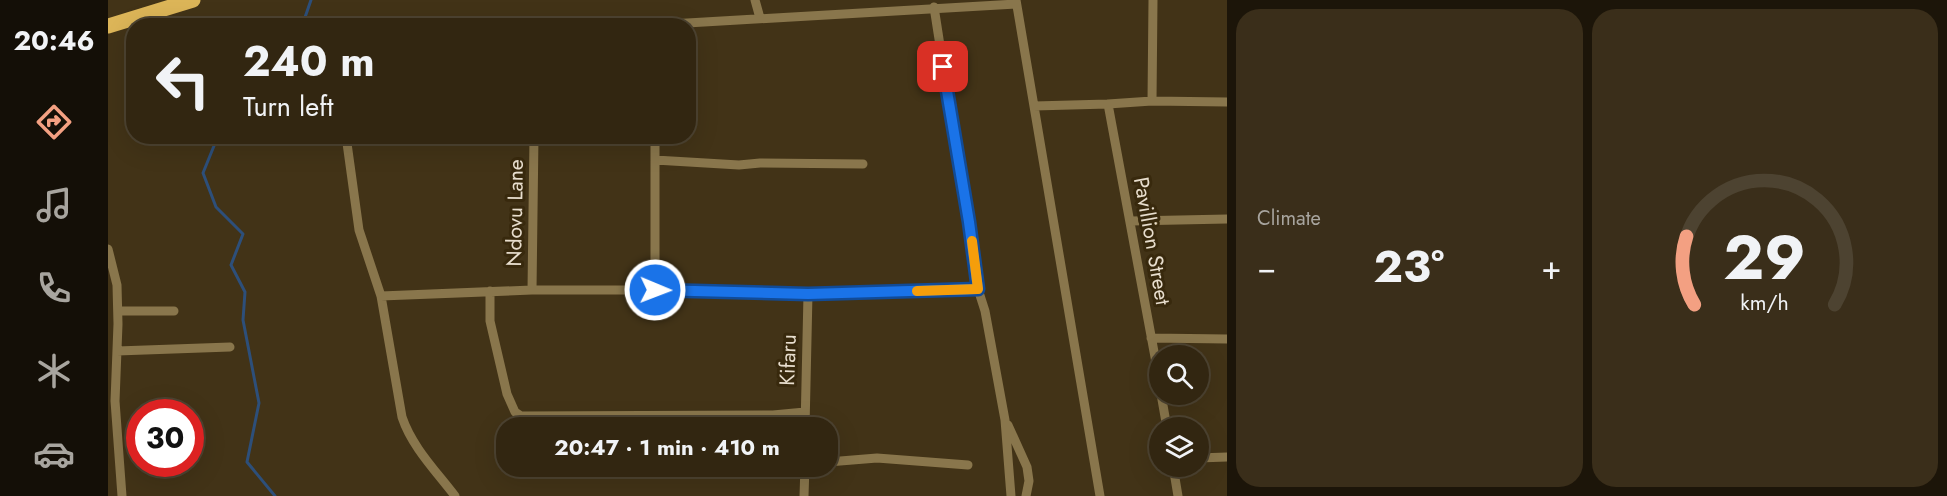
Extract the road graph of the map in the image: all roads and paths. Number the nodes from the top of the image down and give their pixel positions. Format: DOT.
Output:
graph roads {
  1 [pos="193,0"];
  2 [pos="755,0"];
  3 [pos="1153,0"];
  4 [pos="1016,2"];
  5 [pos="934,7"];
  6 [pos="134,18"];
  7 [pos="760,18"];
  8 [pos="126,20"];
  9 [pos="696,22"];
  10 [pos="108,26"];
  11 [pos="1152,101"];
  12 [pos="1227,102"];
  13 [pos="1108,104"];
  14 [pos="1034,106"];
  15 [pos="347,144"];
  16 [pos="534,144"];
  17 [pos="655,144"];
  18 [pos="655,160"];
  19 [pos="863,164"];
  20 [pos="1227,219"];
  21 [pos="1131,221"];
  22 [pos="108,249"];
  23 [pos="978,289"];
  24 [pos="532,290"];
  25 [pos="655,290"];
  26 [pos="490,291"];
  27 [pos="808,294"];
  28 [pos="381,296"];
  29 [pos="118,311"];
  30 [pos="174,311"];
  31 [pos="1151,338"];
  32 [pos="1227,339"];
  33 [pos="1152,345"];
  34 [pos="230,347"];
  35 [pos="117,351"];
  36 [pos="805,412"];
  37 [pos="805,417"];
  38 [pos="1005,420"];
  39 [pos="1227,457"];
  40 [pos="1209,458"];
  41 [pos="119,460"];
  42 [pos="108,461"];
  43 [pos="838,461"];
  44 [pos="968,465"];
  45 [pos="805,477"];
  46 [pos="1175,477"];
  47 [pos="122,496"];
  48 [pos="455,496"];
  49 [pos="804,496"];
  50 [pos="1011,496"];
  51 [pos="1026,496"];
  52 [pos="1100,496"];
  53 [pos="1178,496"];
  1 -- 6 [label="main road"];
  2 -- 7 [label="street"];
  3 -- 11 [label="street"];
  4 -- 5 [label="street"];
  4 -- 14 [label="street"];
  5 -- 7 [label="street"];
  5 -- 23 [label="street"];
  7 -- 9 [label="street"];
  8 -- 10 [label="main road"];
  11 -- 12 [label="street"];
  11 -- 13 [label="street"];
  13 -- 14 [label="street"];
  13 -- 21 [label="street, Pavillion Street"];
  14 -- 52 [label="street"];
  15 -- 28 [label="street"];
  16 -- 24 [label="street, Ndovu Lane"];
  17 -- 18 [label="street"];
  18 -- 19 [label="street"];
  18 -- 25 [label="street"];
  20 -- 21 [label="street"];
  21 -- 31 [label="street, Pavillion Street"];
  22 -- 29 [label="street"];
  23 -- 27 [label="street"];
  23 -- 38 [label="street"];
  24 -- 25 [label="street"];
  24 -- 26 [label="street"];
  25 -- 27 [label="street"];
  26 -- 28 [label="street"];
  26 -- 36 [label="street"];
  27 -- 36 [label="street, Kifaru"];
  28 -- 48 [label="street"];
  29 -- 30 [label="street"];
  29 -- 35 [label="street"];
  31 -- 32 [label="street"];
  31 -- 33 [label="street, Pavillion Street"];
  34 -- 35 [label="street"];
  35 -- 41 [label="street"];
  36 -- 37 [label="street, Kifaru"];
  38 -- 50 [label="street"];
  38 -- 51 [label="street"];
  39 -- 40 [label="street"];
  41 -- 42 [label="street"];
  41 -- 47 [label="street"];
  43 -- 44 [label="street"];
  45 -- 49 [label="street"];
  46 -- 53 [label="street"];
}
